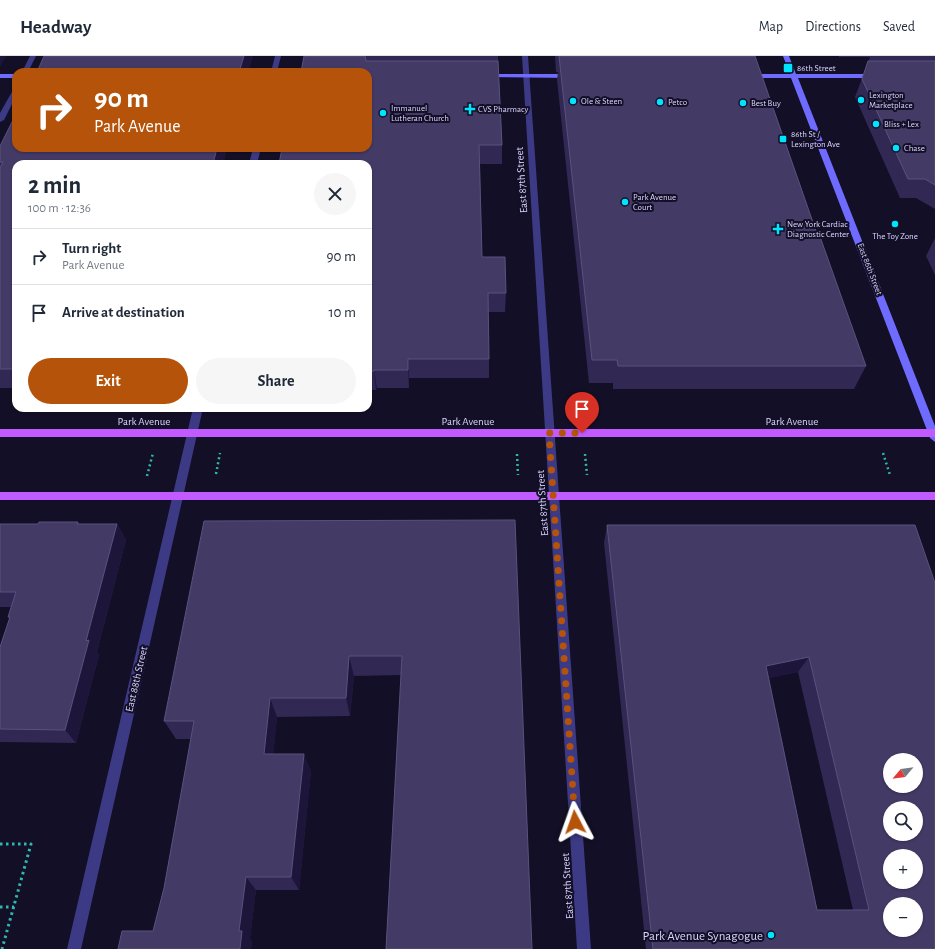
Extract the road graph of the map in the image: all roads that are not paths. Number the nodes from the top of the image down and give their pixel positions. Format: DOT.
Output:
graph roads {
  1 [pos="33,56"];
  2 [pos="278,56"];
  3 [pos="525,56"];
  4 [pos="786,56"];
  5 [pos="27,68"];
  6 [pos="275,68"];
  7 [pos="0,76"];
  8 [pos="12,76"];
  9 [pos="479,76"];
  10 [pos="526,76"];
  11 [pos="580,76"];
  12 [pos="742,76"];
  13 [pos="794,76"];
  14 [pos="881,76"];
  15 [pos="12,98"];
  16 [pos="0,120"];
  17 [pos="197,412"];
  18 [pos="0,433"];
  19 [pos="192,433"];
  20 [pos="549,433"];
  21 [pos="934,435"];
  22 [pos="0,496"];
  23 [pos="178,496"];
  24 [pos="553,496"];
  25 [pos="935,496"];
  26 [pos="74,949"];
  27 [pos="584,949"];
  1 -- 5 [label="street"];
  2 -- 6 [label="street"];
  3 -- 10 [label="street, East 87th Street"];
  4 -- 13 [label="main road, East 86th Street"];
  7 -- 8 [label="main road"];
  9 -- 10 [label="main road"];
  10 -- 11 [label="main road"];
  10 -- 20 [label="street, East 87th Street"];
  12 -- 13 [label="main road"];
  13 -- 14 [label="main road"];
  13 -- 21 [label="main road, East 86th Street"];
  15 -- 16 [label="street"];
  17 -- 19 [label="street, East 88th Street"];
  18 -- 19 [label="main road, Park Avenue"];
  19 -- 20 [label="main road, Park Avenue"];
  19 -- 23 [label="street, East 88th Street"];
  20 -- 21 [label="main road, Park Avenue"];
  20 -- 24 [label="street, East 87th Street"];
  22 -- 23 [label="main road"];
  23 -- 24 [label="main road"];
  23 -- 26 [label="street, East 88th Street"];
  24 -- 25 [label="main road"];
  24 -- 27 [label="street, East 87th Street"];
}
